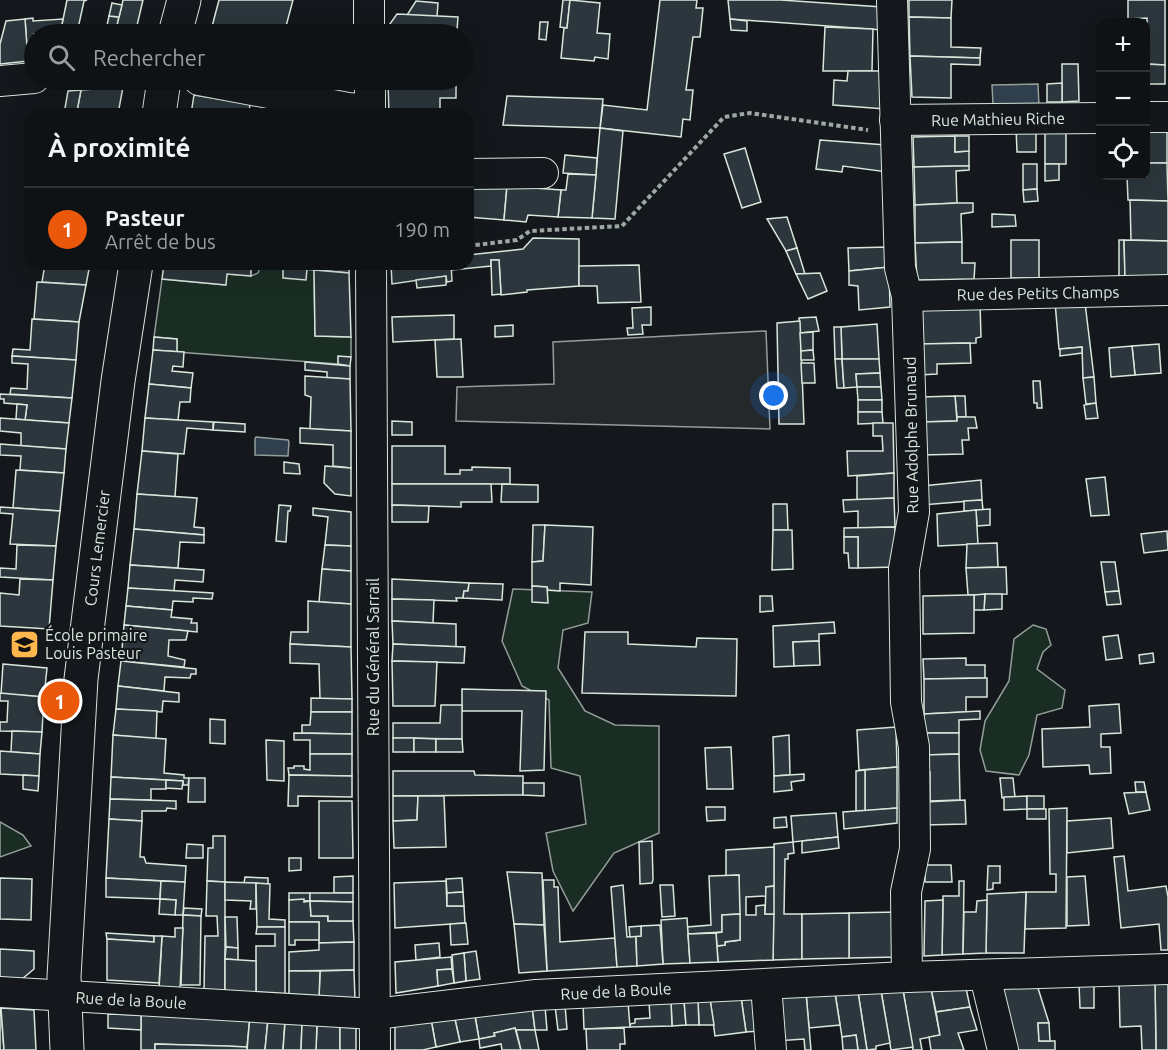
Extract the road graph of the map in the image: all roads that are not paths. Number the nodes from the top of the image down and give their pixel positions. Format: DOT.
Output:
graph roads {
  1 [pos="184,0"];
  2 [pos="389,0"];
  3 [pos="892,0"];
  4 [pos="370,20"];
  5 [pos="178,24"];
  6 [pos="24,79"];
  7 [pos="0,81"];
  8 [pos="163,90"];
  9 [pos="252,90"];
  10 [pos="370,90"];
  11 [pos="160,108"];
  12 [pos="348,108"];
  13 [pos="370,108"];
  14 [pos="1150,117"];
  15 [pos="1168,117"];
  16 [pos="1096,118"];
  17 [pos="896,127"];
  18 [pos="543,173"];
  19 [pos="474,174"];
  20 [pos="135,270"];
  21 [pos="371,270"];
  22 [pos="1168,290"];
  23 [pos="907,296"];
  24 [pos="1168,969"];
  25 [pos="985,976"];
  26 [pos="907,977"];
  27 [pos="766,985"];
  28 [pos="0,992"];
  29 [pos="64,996"];
  30 [pos="375,1014"];
  31 [pos="67,1050"];
  32 [pos="375,1050"];
  33 [pos="771,1050"];
  34 [pos="1003,1050"];
  1 -- 5 [label="main road"];
  2 -- 4 [label="street"];
  3 -- 17 [label="street, Rue Adolphe Brunaud"];
  6 -- 7 [label="street"];
  8 -- 11 [label="main road"];
  9 -- 12 [label="street"];
  10 -- 13 [label="street"];
  14 -- 15 [label="street"];
  16 -- 17 [label="street, Rue Mathieu Riche"];
  17 -- 23 [label="street, Rue Adolphe Brunaud"];
  18 -- 19 [label="street"];
  20 -- 29 [label="main road, Cours Lemercier"];
  21 -- 30 [label="street, Rue du Général Sarrail"];
  22 -- 23 [label="street, Rue des Petits Champs"];
  23 -- 26 [label="street, Rue Adolphe Brunaud"];
  24 -- 25 [label="street, Rue de la Boule"];
  25 -- 26 [label="street, Rue de la Boule"];
  25 -- 34 [label="street"];
  26 -- 27 [label="street, Rue de la Boule"];
  27 -- 30 [label="street, Rue de la Boule"];
  27 -- 33 [label="street"];
  28 -- 29 [label="street, Rue de la Boule"];
  29 -- 30 [label="street, Rue de la Boule"];
  29 -- 31 [label="main road, Cours Lemercier"];
  30 -- 32 [label="street, Rue du Général Sarrail"];
}
